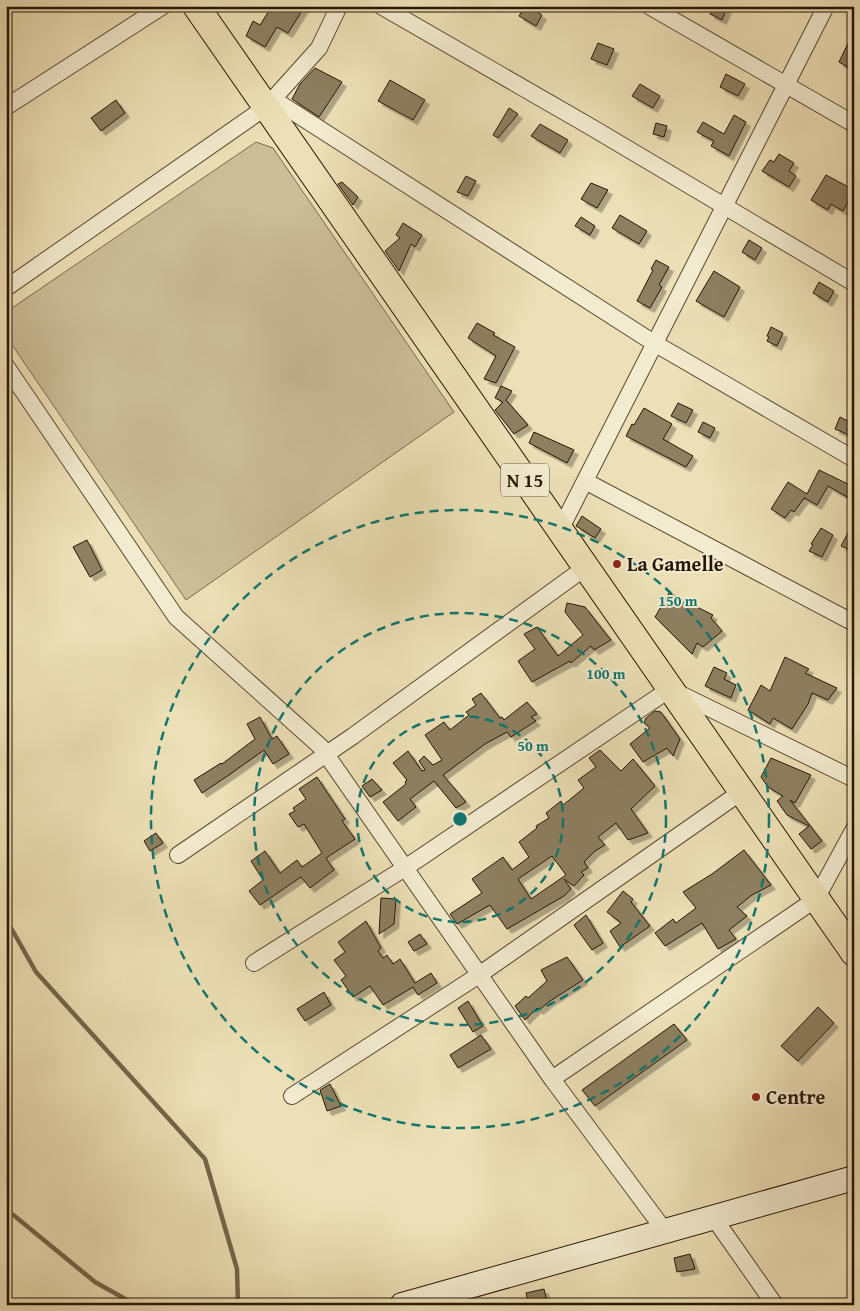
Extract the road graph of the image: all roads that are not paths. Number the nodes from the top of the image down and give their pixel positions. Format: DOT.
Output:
graph roads {
  1 [pos="163,6"];
  2 [pos="196,6"];
  3 [pos="339,6"];
  4 [pos="381,6"];
  5 [pos="649,6"];
  6 [pos="826,6"];
  7 [pos="786,84"];
  8 [pos="270,103"];
  9 [pos="6,107"];
  10 [pos="854,124"];
  11 [pos="724,206"];
  12 [pos="854,283"];
  13 [pos="6,288"];
  14 [pos="654,343"];
  15 [pos="6,366"];
  16 [pos="854,459"];
  17 [pos="585,481"];
  18 [pos="560,530"];
  19 [pos="586,567"];
  20 [pos="854,623"];
  21 [pos="670,689"];
  22 [pos="326,754"];
  23 [pos="854,779"];
  24 [pos="742,792"];
  25 [pos="854,829"];
  26 [pos="178,854"];
  27 [pos="405,868"];
  28 [pos="816,899"];
  29 [pos="854,953"];
  30 [pos="254,963"];
  31 [pos="479,974"];
  32 [pos="552,1079"];
  33 [pos="292,1096"];
  34 [pos="854,1178"];
  35 [pos="714,1218"];
  36 [pos="665,1231"];
  37 [pos="402,1305"];
  38 [pos="775,1305"];
  1 -- 9 [label="street"];
  2 -- 8 [label="main road, N 15"];
  3 -- 8 [label="street"];
  4 -- 11 [label="street"];
  5 -- 7 [label="street"];
  6 -- 7 [label="street"];
  7 -- 10 [label="street"];
  7 -- 11 [label="street"];
  8 -- 13 [label="street"];
  8 -- 14 [label="street"];
  8 -- 18 [label="main road, N 15"];
  11 -- 12 [label="street"];
  11 -- 14 [label="street"];
  14 -- 16 [label="street"];
  14 -- 17 [label="street"];
  15 -- 22 [label="street"];
  17 -- 18 [label="street"];
  17 -- 20 [label="street"];
  18 -- 19 [label="main road, N 15"];
  19 -- 21 [label="main road, N 15"];
  19 -- 22 [label="street"];
  21 -- 23 [label="street"];
  21 -- 24 [label="main road, N 15"];
  21 -- 27 [label="street"];
  22 -- 26 [label="street"];
  22 -- 27 [label="street"];
  24 -- 28 [label="main road, N 15"];
  24 -- 31 [label="street"];
  25 -- 28 [label="street"];
  27 -- 30 [label="street"];
  27 -- 31 [label="street"];
  28 -- 29 [label="main road, N 15"];
  28 -- 32 [label="street"];
  31 -- 32 [label="street"];
  31 -- 33 [label="street"];
  32 -- 36 [label="street"];
  34 -- 35 [label="main road"];
  35 -- 36 [label="main road"];
  35 -- 38 [label="street"];
  36 -- 37 [label="main road"];
}
